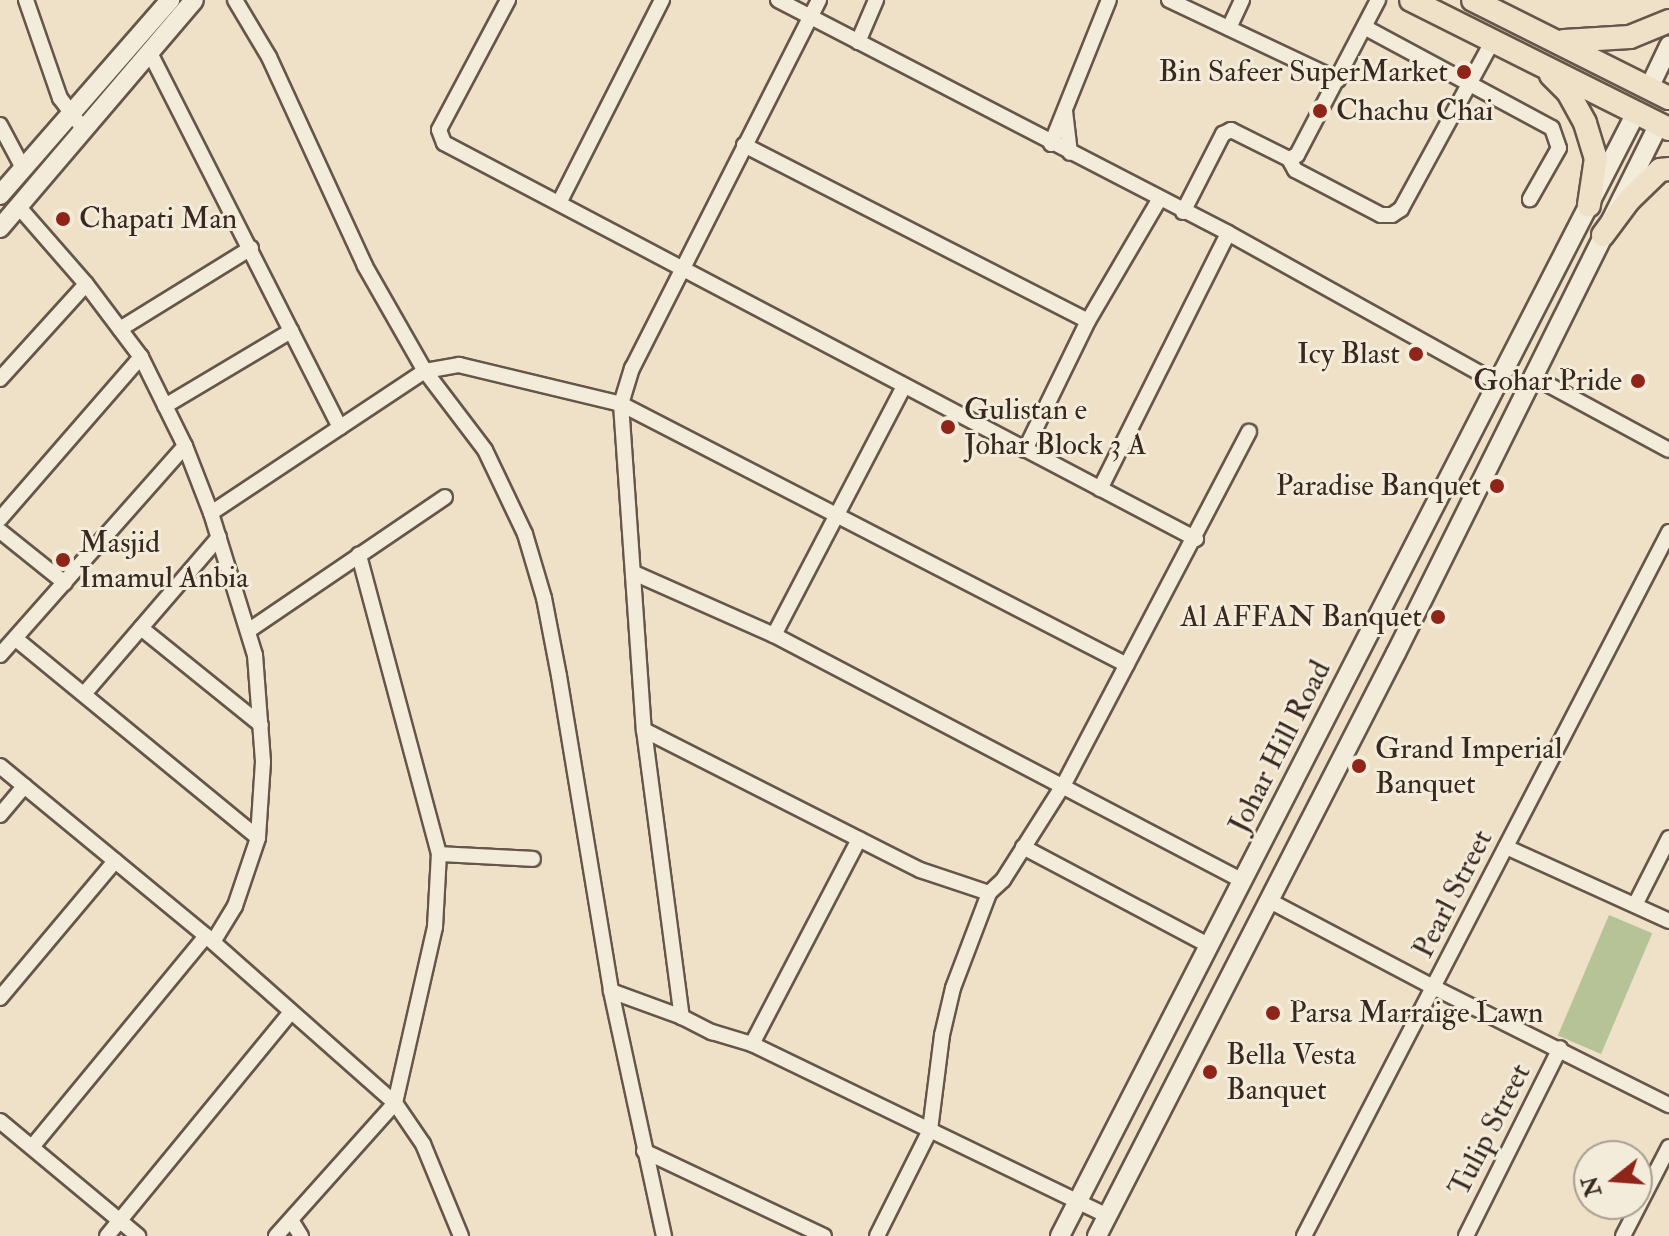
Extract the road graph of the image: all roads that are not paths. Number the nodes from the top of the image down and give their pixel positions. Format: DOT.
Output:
graph roads {
  1 [pos="26,0"];
  2 [pos="169,0"];
  3 [pos="194,0"];
  4 [pos="235,0"];
  5 [pos="508,0"];
  6 [pos="662,0"];
  7 [pos="778,0"];
  8 [pos="819,0"];
  9 [pos="876,0"];
  10 [pos="1109,0"];
  11 [pos="1169,0"];
  12 [pos="1242,0"];
  13 [pos="1378,0"];
  14 [pos="1411,0"];
  15 [pos="1482,2"];
  16 [pos="811,17"];
  17 [pos="1669,21"];
  18 [pos="1229,28"];
  19 [pos="1366,28"];
  20 [pos="1555,41"];
  21 [pos="858,42"];
  22 [pos="1492,42"];
  23 [pos="1669,46"];
  24 [pos="149,51"];
  25 [pos="1542,65"];
  26 [pos="1338,80"];
  27 [pos="1470,85"];
  28 [pos="1649,88"];
  29 [pos="1669,98"];
  30 [pos="1065,111"];
  31 [pos="1636,113"];
  32 [pos="77,121"];
  33 [pos="0,125"];
  34 [pos="1664,127"];
  35 [pos="1051,144"];
  36 [pos="744,145"];
  37 [pos="1070,153"];
  38 [pos="1289,159"];
  39 [pos="23,168"];
  40 [pos="1669,169"];
  41 [pos="0,195"];
  42 [pos="1530,199"];
  43 [pos="1159,200"];
  44 [pos="559,203"];
  45 [pos="1589,205"];
  46 [pos="18,206"];
  47 [pos="1183,212"];
  48 [pos="0,228"];
  49 [pos="1228,233"];
  50 [pos="1603,235"];
  51 [pos="251,248"];
  52 [pos="1561,259"];
  53 [pos="1586,268"];
  54 [pos="683,269"];
  55 [pos="86,284"];
  56 [pos="1088,321"];
  57 [pos="120,329"];
  58 [pos="291,331"];
  59 [pos="141,357"];
  60 [pos="425,371"];
  61 [pos="1534,377"];
  62 [pos="0,379"];
  63 [pos="1497,383"];
  64 [pos="904,386"];
  65 [pos="621,404"];
  66 [pos="165,406"];
  67 [pos="340,427"];
  68 [pos="1249,432"];
  69 [pos="185,446"];
  70 [pos="1025,450"];
  71 [pos="1669,450"];
  72 [pos="1100,489"];
  73 [pos="445,497"];
  74 [pos="211,513"];
  75 [pos="837,513"];
  76 [pos="0,519"];
  77 [pos="0,531"];
  78 [pos="1669,532"];
  79 [pos="219,537"];
  80 [pos="1196,539"];
  81 [pos="359,555"];
  82 [pos="634,573"];
  83 [pos="65,583"];
  84 [pos="141,628"];
  85 [pos="248,631"];
  86 [pos="774,635"];
  87 [pos="16,639"];
  88 [pos="0,654"];
  89 [pos="1127,665"];
  90 [pos="84,694"];
  91 [pos="261,725"];
  92 [pos="644,730"];
  93 [pos="0,766"];
  94 [pos="1064,784"];
  95 [pos="24,786"];
  96 [pos="0,815"];
  97 [pos="258,838"];
  98 [pos="1669,838"];
  99 [pos="859,839"];
  100 [pos="1023,847"];
  101 [pos="1506,847"];
  102 [pos="439,854"];
  103 [pos="533,859"];
  104 [pos="115,861"];
  105 [pos="1243,881"];
  106 [pos="989,893"];
  107 [pos="1270,901"];
  108 [pos="1635,905"];
  109 [pos="1669,921"];
  110 [pos="209,939"];
  111 [pos="1210,946"];
  112 [pos="1435,988"];
  113 [pos="611,991"];
  114 [pos="0,998"];
  115 [pos="291,1012"];
  116 [pos="682,1017"];
  117 [pos="752,1044"];
  118 [pos="1560,1048"];
  119 [pos="395,1103"];
  120 [pos="1669,1105"];
  121 [pos="0,1121"];
  122 [pos="930,1130"];
  123 [pos="32,1147"];
  124 [pos="1669,1147"];
  125 [pos="644,1151"];
  126 [pos="1078,1200"];
  127 [pos="1108,1216"];
  128 [pos="120,1220"];
  129 [pos="291,1220"];
  130 [pos="456,1233"];
  131 [pos="107,1236"];
  132 [pos="138,1236"];
  133 [pos="276,1236"];
  134 [pos="301,1236"];
  135 [pos="664,1236"];
  136 [pos="824,1236"];
  137 [pos="877,1236"];
  138 [pos="1060,1236"];
  139 [pos="1097,1236"];
  140 [pos="1304,1236"];
  141 [pos="1466,1236"];
  142 [pos="1623,1236"];
  1 -- 32 [label="street"];
  2 -- 32 [label="street"];
  3 -- 24 [label="street"];
  4 -- 60 [label="street"];
  5 -- 44 [label="street"];
  6 -- 44 [label="street"];
  7 -- 16 [label="street"];
  8 -- 16 [label="street"];
  9 -- 21 [label="street"];
  10 -- 30 [label="street"];
  11 -- 18 [label="street"];
  12 -- 18 [label="street"];
  13 -- 19 [label="street"];
  14 -- 22 [label="main road"];
  15 -- 20 [label="main road"];
  16 -- 21 [label="street"];
  16 -- 36 [label="street"];
  17 -- 20 [label="main road"];
  18 -- 26 [label="street"];
  19 -- 26 [label="street"];
  19 -- 27 [label="street"];
  20 -- 28 [label="main road"];
  21 -- 35 [label="street"];
  22 -- 25 [label="main road"];
  22 -- 27 [label="street"];
  23 -- 28 [label="street"];
  24 -- 32 [label="street"];
  24 -- 51 [label="street"];
  25 -- 31 [label="main road"];
  25 -- 45 [label="main road"];
  26 -- 38 [label="street"];
  27 -- 38 [label="street"];
  27 -- 42 [label="street"];
  28 -- 29 [label="main road"];
  30 -- 35 [label="street"];
  30 -- 37 [label="street"];
  31 -- 34 [label="main road"];
  31 -- 45 [label="street, Johar Hill Road"];
  32 -- 39 [label="street"];
  32 -- 46 [label="street"];
  33 -- 39 [label="street"];
  34 -- 50 [label="street, Johar Hill Road"];
  35 -- 37 [label="street"];
  36 -- 54 [label="street"];
  36 -- 56 [label="street"];
  37 -- 43 [label="street"];
  38 -- 47 [label="street"];
  39 -- 41 [label="street"];
  40 -- 50 [label="main road"];
  43 -- 47 [label="street"];
  43 -- 56 [label="street"];
  44 -- 54 [label="street"];
  45 -- 52 [label="street, Johar Hill Road"];
  46 -- 48 [label="street"];
  46 -- 55 [label="street"];
  47 -- 49 [label="street"];
  49 -- 63 [label="street"];
  49 -- 72 [label="street"];
  50 -- 53 [label="street, Johar Hill Road"];
  51 -- 57 [label="street"];
  51 -- 58 [label="street"];
  52 -- 53 [label="street"];
  52 -- 63 [label="street, Johar Hill Road"];
  53 -- 61 [label="street, Johar Hill Road"];
  54 -- 64 [label="street"];
  54 -- 65 [label="street"];
  55 -- 57 [label="street"];
  55 -- 62 [label="street"];
  56 -- 70 [label="street"];
  57 -- 59 [label="street"];
  58 -- 66 [label="street"];
  58 -- 67 [label="street"];
  59 -- 66 [label="street"];
  59 -- 76 [label="street"];
  60 -- 65 [label="street"];
  60 -- 67 [label="street"];
  60 -- 113 [label="street"];
  61 -- 71 [label="street"];
  61 -- 107 [label="street, Johar Hill Road"];
  63 -- 105 [label="street, Johar Hill Road"];
  64 -- 70 [label="street"];
  64 -- 75 [label="street"];
  65 -- 75 [label="street"];
  65 -- 82 [label="street"];
  66 -- 69 [label="street"];
  67 -- 74 [label="street"];
  68 -- 80 [label="street"];
  69 -- 74 [label="street"];
  69 -- 83 [label="street"];
  70 -- 72 [label="street"];
  72 -- 80 [label="street"];
  73 -- 81 [label="street"];
  74 -- 79 [label="street"];
  75 -- 86 [label="street"];
  75 -- 89 [label="street"];
  77 -- 83 [label="street"];
  78 -- 101 [label="street, Pearl Street"];
  79 -- 84 [label="street"];
  79 -- 85 [label="street"];
  80 -- 89 [label="street"];
  81 -- 85 [label="street"];
  81 -- 102 [label="street"];
  82 -- 86 [label="street"];
  82 -- 92 [label="street"];
  83 -- 87 [label="street"];
  84 -- 90 [label="street"];
  84 -- 91 [label="street"];
  85 -- 91 [label="street"];
  86 -- 94 [label="street"];
  87 -- 88 [label="street"];
  87 -- 90 [label="street"];
  89 -- 94 [label="street"];
  90 -- 97 [label="street"];
  91 -- 97 [label="street"];
  92 -- 99 [label="street"];
  92 -- 116 [label="street"];
  93 -- 95 [label="street"];
  94 -- 100 [label="street"];
  94 -- 105 [label="street"];
  95 -- 96 [label="street"];
  95 -- 104 [label="street"];
  97 -- 110 [label="street"];
  98 -- 108 [label="street"];
  99 -- 106 [label="street"];
  99 -- 117 [label="street"];
  100 -- 106 [label="street"];
  100 -- 111 [label="street"];
  101 -- 108 [label="street"];
  101 -- 112 [label="street, Pearl Street"];
  102 -- 103 [label="street"];
  102 -- 119 [label="street"];
  104 -- 110 [label="street"];
  104 -- 114 [label="street"];
  105 -- 111 [label="street, Johar Hill Road"];
  106 -- 122 [label="street"];
  107 -- 112 [label="street"];
  107 -- 127 [label="street, Johar Hill Road"];
  108 -- 109 [label="street"];
  110 -- 115 [label="street"];
  110 -- 123 [label="street"];
  111 -- 126 [label="street, Johar Hill Road"];
  112 -- 118 [label="street"];
  112 -- 140 [label="street, Pearl Street"];
  113 -- 116 [label="street"];
  113 -- 125 [label="street"];
  115 -- 119 [label="street"];
  115 -- 128 [label="street"];
  116 -- 117 [label="street"];
  117 -- 122 [label="street"];
  118 -- 120 [label="street"];
  118 -- 141 [label="street, Tulip Street"];
  119 -- 129 [label="street"];
  119 -- 130 [label="street"];
  121 -- 123 [label="street"];
  122 -- 126 [label="street"];
  122 -- 137 [label="street"];
  123 -- 128 [label="street"];
  124 -- 142 [label="street"];
  125 -- 135 [label="street"];
  125 -- 136 [label="street"];
  126 -- 127 [label="street"];
  126 -- 138 [label="street, Johar Hill Road"];
  127 -- 139 [label="street, Johar Hill Road"];
  128 -- 131 [label="street"];
  128 -- 132 [label="street"];
  129 -- 133 [label="street"];
  129 -- 134 [label="street"];
}
